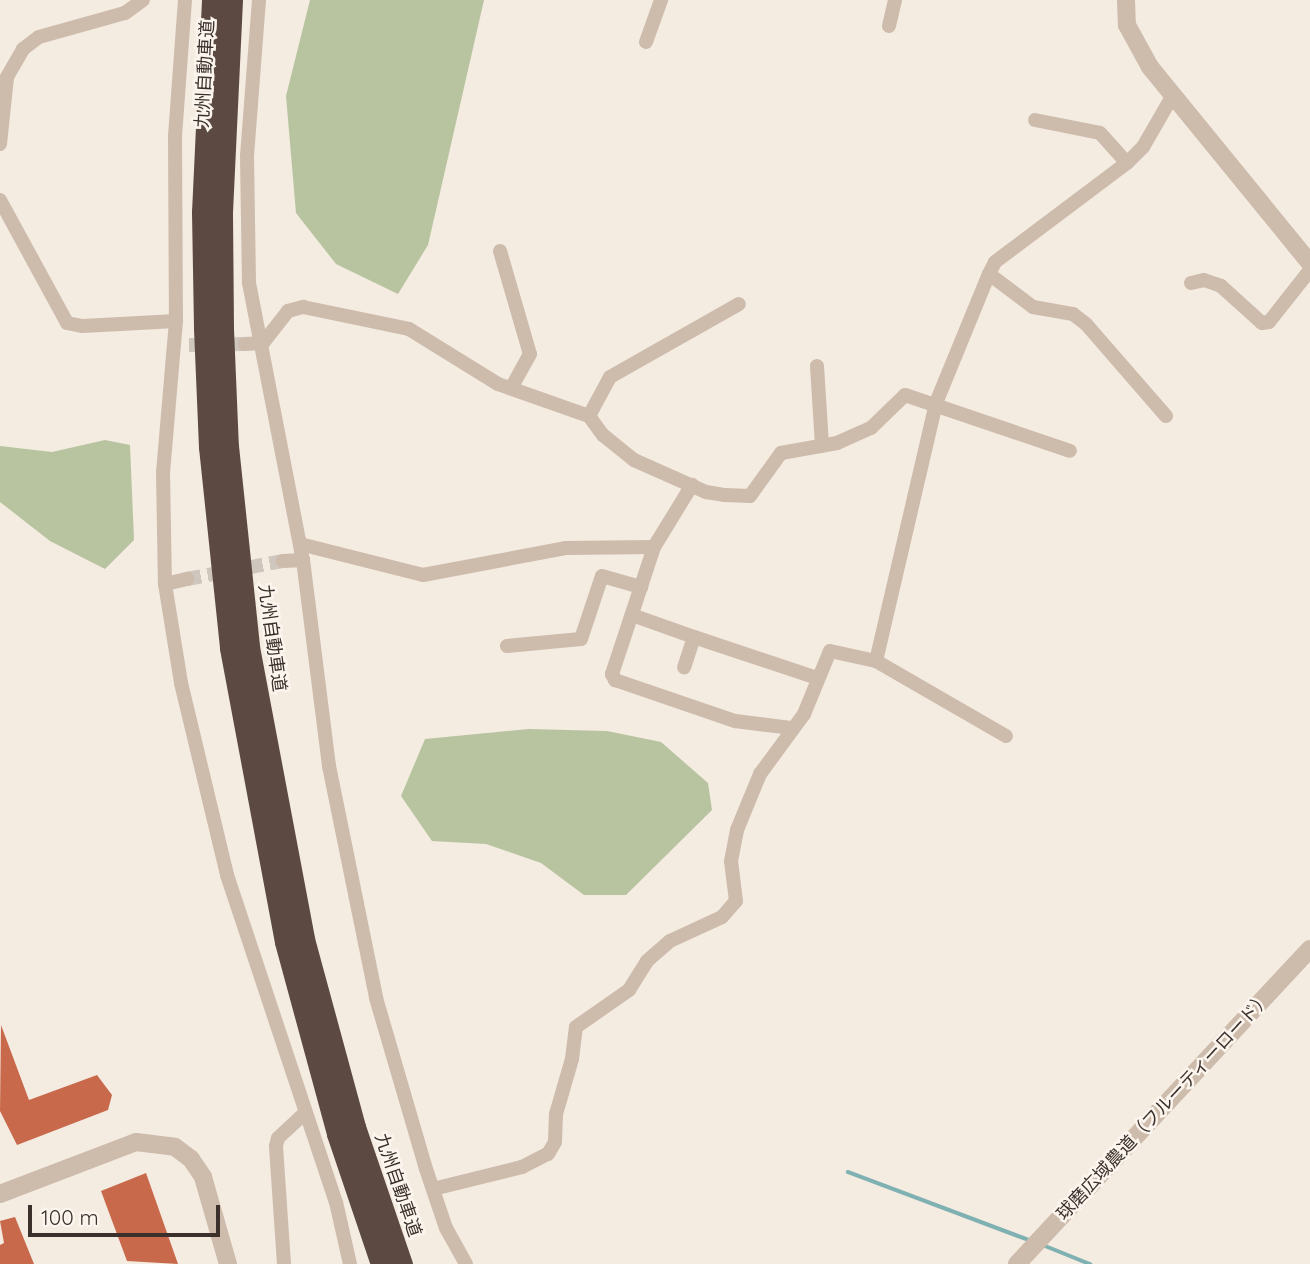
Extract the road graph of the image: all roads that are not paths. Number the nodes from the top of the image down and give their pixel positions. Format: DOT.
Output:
graph roads {
  1 [pos="142,0"];
  2 [pos="185,0"];
  3 [pos="212,0"];
  4 [pos="232,0"];
  5 [pos="259,0"];
  6 [pos="661,0"];
  7 [pos="895,0"];
  8 [pos="1126,0"];
  9 [pos="889,26"];
  10 [pos="646,42"];
  11 [pos="1173,94"];
  12 [pos="1035,120"];
  13 [pos="0,144"];
  14 [pos="1127,163"];
  15 [pos="0,200"];
  16 [pos="500,251"];
  17 [pos="1310,264"];
  18 [pos="1310,270"];
  19 [pos="989,274"];
  20 [pos="1191,283"];
  21 [pos="738,304"];
  22 [pos="176,321"];
  23 [pos="263,343"];
  24 [pos="245,344"];
  25 [pos="817,366"];
  26 [pos="511,388"];
  27 [pos="936,403"];
  28 [pos="589,416"];
  29 [pos="1166,416"];
  30 [pos="822,446"];
  31 [pos="1070,451"];
  32 [pos="692,485"];
  33 [pos="300,544"];
  34 [pos="654,547"];
  35 [pos="283,561"];
  36 [pos="303,561"];
  37 [pos="187,579"];
  38 [pos="165,584"];
  39 [pos="641,587"];
  40 [pos="632,615"];
  41 [pos="694,637"];
  42 [pos="507,646"];
  43 [pos="876,661"];
  44 [pos="684,667"];
  45 [pos="817,678"];
  46 [pos="792,728"];
  47 [pos="1006,736"];
  48 [pos="1310,949"];
  49 [pos="305,1113"];
  50 [pos="433,1189"];
  51 [pos="0,1194"];
  52 [pos="228,1264"];
  53 [pos="284,1264"];
  54 [pos="350,1264"];
  55 [pos="381,1264"];
  56 [pos="401,1264"];
  57 [pos="467,1264"];
  58 [pos="1017,1264"];
  1 -- 13 [label="street"];
  2 -- 22 [label="street"];
  3 -- 55 [label="highway, 九州自動車道"];
  4 -- 56 [label="highway, 九州自動車道"];
  5 -- 23 [label="street"];
  6 -- 10 [label="street"];
  7 -- 9 [label="street"];
  8 -- 11 [label="street"];
  11 -- 14 [label="street"];
  11 -- 17 [label="street"];
  12 -- 14 [label="street"];
  14 -- 19 [label="street"];
  15 -- 22 [label="street"];
  16 -- 26 [label="street"];
  18 -- 20 [label="street"];
  19 -- 27 [label="street"];
  19 -- 29 [label="street"];
  21 -- 28 [label="street"];
  22 -- 38 [label="street"];
  23 -- 24 [label="street"];
  23 -- 26 [label="street"];
  23 -- 33 [label="street"];
  25 -- 30 [label="street"];
  26 -- 28 [label="street"];
  27 -- 30 [label="street"];
  27 -- 31 [label="street"];
  27 -- 43 [label="street"];
  28 -- 32 [label="street"];
  30 -- 32 [label="street"];
  32 -- 34 [label="street"];
  33 -- 34 [label="street"];
  33 -- 36 [label="street"];
  34 -- 39 [label="street"];
  35 -- 36 [label="street"];
  36 -- 50 [label="street"];
  37 -- 38 [label="street"];
  38 -- 49 [label="street"];
  39 -- 40 [label="street"];
  39 -- 42 [label="street"];
  40 -- 41 [label="street"];
  40 -- 46 [label="street"];
  41 -- 44 [label="street"];
  41 -- 45 [label="street"];
  43 -- 45 [label="street"];
  43 -- 47 [label="street"];
  45 -- 46 [label="street"];
  46 -- 50 [label="street"];
  48 -- 58 [label="street, 球磨広域農道（フルーティーロード）"];
  49 -- 53 [label="street"];
  49 -- 54 [label="street"];
  50 -- 57 [label="street"];
  51 -- 52 [label="street"];
}
